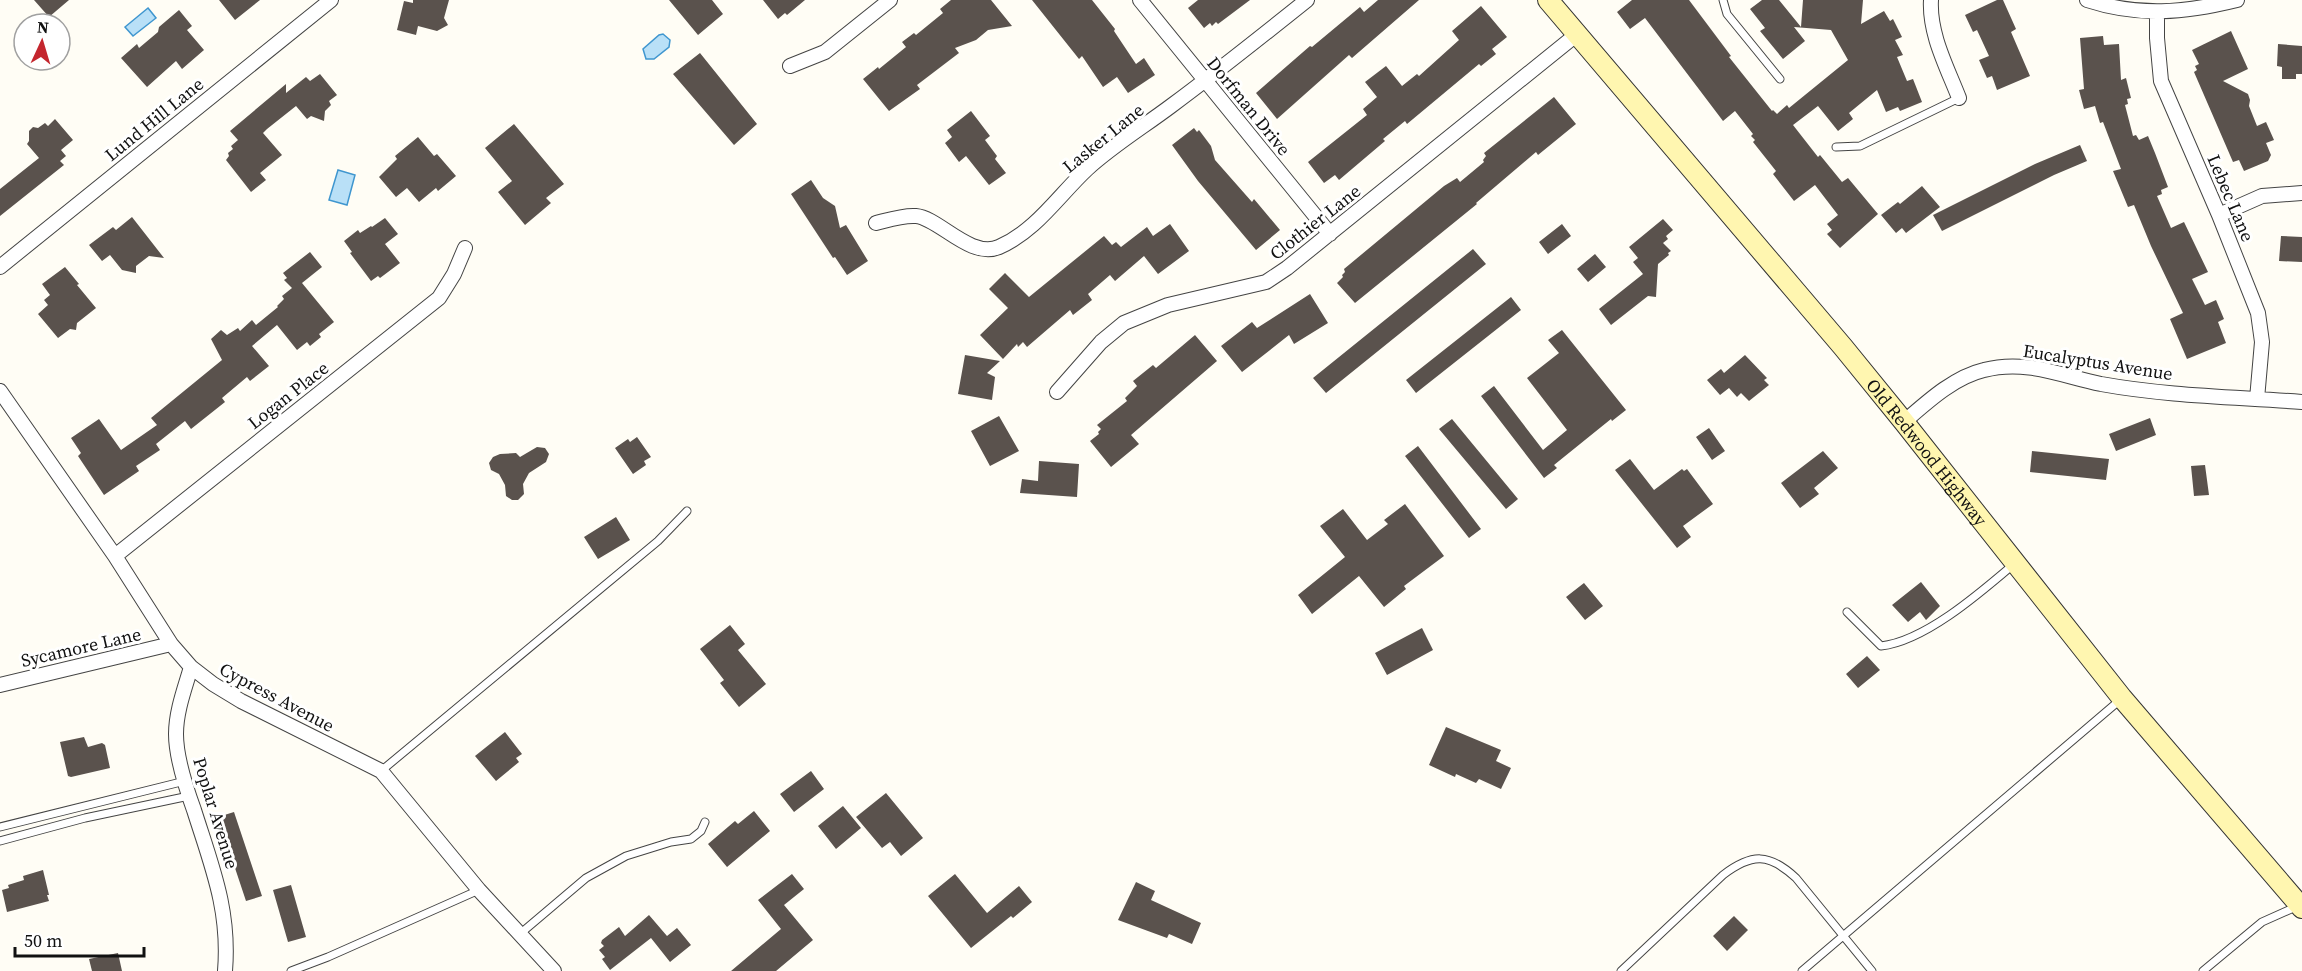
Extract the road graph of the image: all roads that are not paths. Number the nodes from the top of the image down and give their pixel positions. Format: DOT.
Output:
graph roads {
  1 [pos="331,0"];
  2 [pos="890,0"];
  3 [pos="1140,0"];
  4 [pos="1307,0"];
  5 [pos="1548,0"];
  6 [pos="1723,0"];
  7 [pos="1931,0"];
  8 [pos="2087,0"];
  9 [pos="2237,0"];
  10 [pos="2157,13"];
  11 [pos="1576,35"];
  12 [pos="790,66"];
  13 [pos="1780,79"];
  14 [pos="1205,81"];
  15 [pos="1959,98"];
  16 [pos="1836,147"];
  17 [pos="2302,193"];
  18 [pos="2219,215"];
  19 [pos="876,223"];
  20 [pos="1330,234"];
  21 [pos="465,248"];
  22 [pos="0,267"];
  23 [pos="0,391"];
  24 [pos="1057,392"];
  25 [pos="2257,399"];
  26 [pos="2302,402"];
  27 [pos="1904,422"];
  28 [pos="687,511"];
  29 [pos="114,556"];
  30 [pos="2016,563"];
  31 [pos="1847,612"];
  32 [pos="171,644"];
  33 [pos="191,667"];
  34 [pos="0,685"];
  35 [pos="2122,698"];
  36 [pos="381,771"];
  37 [pos="185,781"];
  38 [pos="189,796"];
  39 [pos="705,822"];
  40 [pos="0,827"];
  41 [pos="0,841"];
  42 [pos="479,890"];
  43 [pos="2301,906"];
  44 [pos="521,933"];
  45 [pos="1844,935"];
  46 [pos="225,971"];
  47 [pos="291,971"];
  48 [pos="554,971"];
  49 [pos="1622,971"];
  50 [pos="1802,971"];
  51 [pos="1872,971"];
  52 [pos="2203,971"];
  1 -- 22 [label="street, Lund Hill Lane"];
  2 -- 12 [label="street"];
  3 -- 14 [label="street, Dorfman Drive"];
  4 -- 14 [label="street, Lasker Lane"];
  5 -- 11 [label="main road, Old Redwood Highway"];
  6 -- 13 [label="lane"];
  7 -- 15 [label="street"];
  8 -- 10 [label="street"];
  9 -- 10 [label="street"];
  10 -- 18 [label="street, Lebec Lane"];
  11 -- 20 [label="street, Clothier Lane"];
  11 -- 27 [label="main road, Old Redwood Highway"];
  14 -- 19 [label="street, Lasker Lane"];
  14 -- 20 [label="street, Dorfman Drive"];
  15 -- 16 [label="lane"];
  17 -- 18 [label="street"];
  18 -- 25 [label="street, Lebec Lane"];
  20 -- 24 [label="street, Clothier Lane"];
  21 -- 29 [label="street, Logan Place"];
  23 -- 29 [label="street, Cypress Avenue"];
  25 -- 26 [label="street, Eucalyptus Avenue"];
  25 -- 27 [label="street, Eucalyptus Avenue"];
  27 -- 30 [label="main road, Old Redwood Highway"];
  28 -- 36 [label="lane"];
  29 -- 32 [label="street, Cypress Avenue"];
  30 -- 31 [label="lane"];
  30 -- 35 [label="main road, Old Redwood Highway"];
  32 -- 33 [label="street, Cypress Avenue"];
  32 -- 34 [label="street, Sycamore Lane"];
  33 -- 36 [label="street, Cypress Avenue"];
  33 -- 37 [label="street, Poplar Avenue"];
  35 -- 43 [label="main road, Old Redwood Highway"];
  35 -- 45 [label="lane"];
  36 -- 42 [label="street, Cypress Avenue"];
  37 -- 38 [label="street, Poplar Avenue"];
  37 -- 40 [label="lane"];
  38 -- 41 [label="lane"];
  38 -- 46 [label="street, Poplar Avenue"];
  39 -- 44 [label="lane"];
  42 -- 44 [label="street, Cypress Avenue"];
  42 -- 47 [label="lane"];
  43 -- 52 [label="lane"];
  44 -- 48 [label="street, Cypress Avenue"];
  45 -- 49 [label="lane"];
  45 -- 50 [label="lane"];
  45 -- 51 [label="lane"];
}
